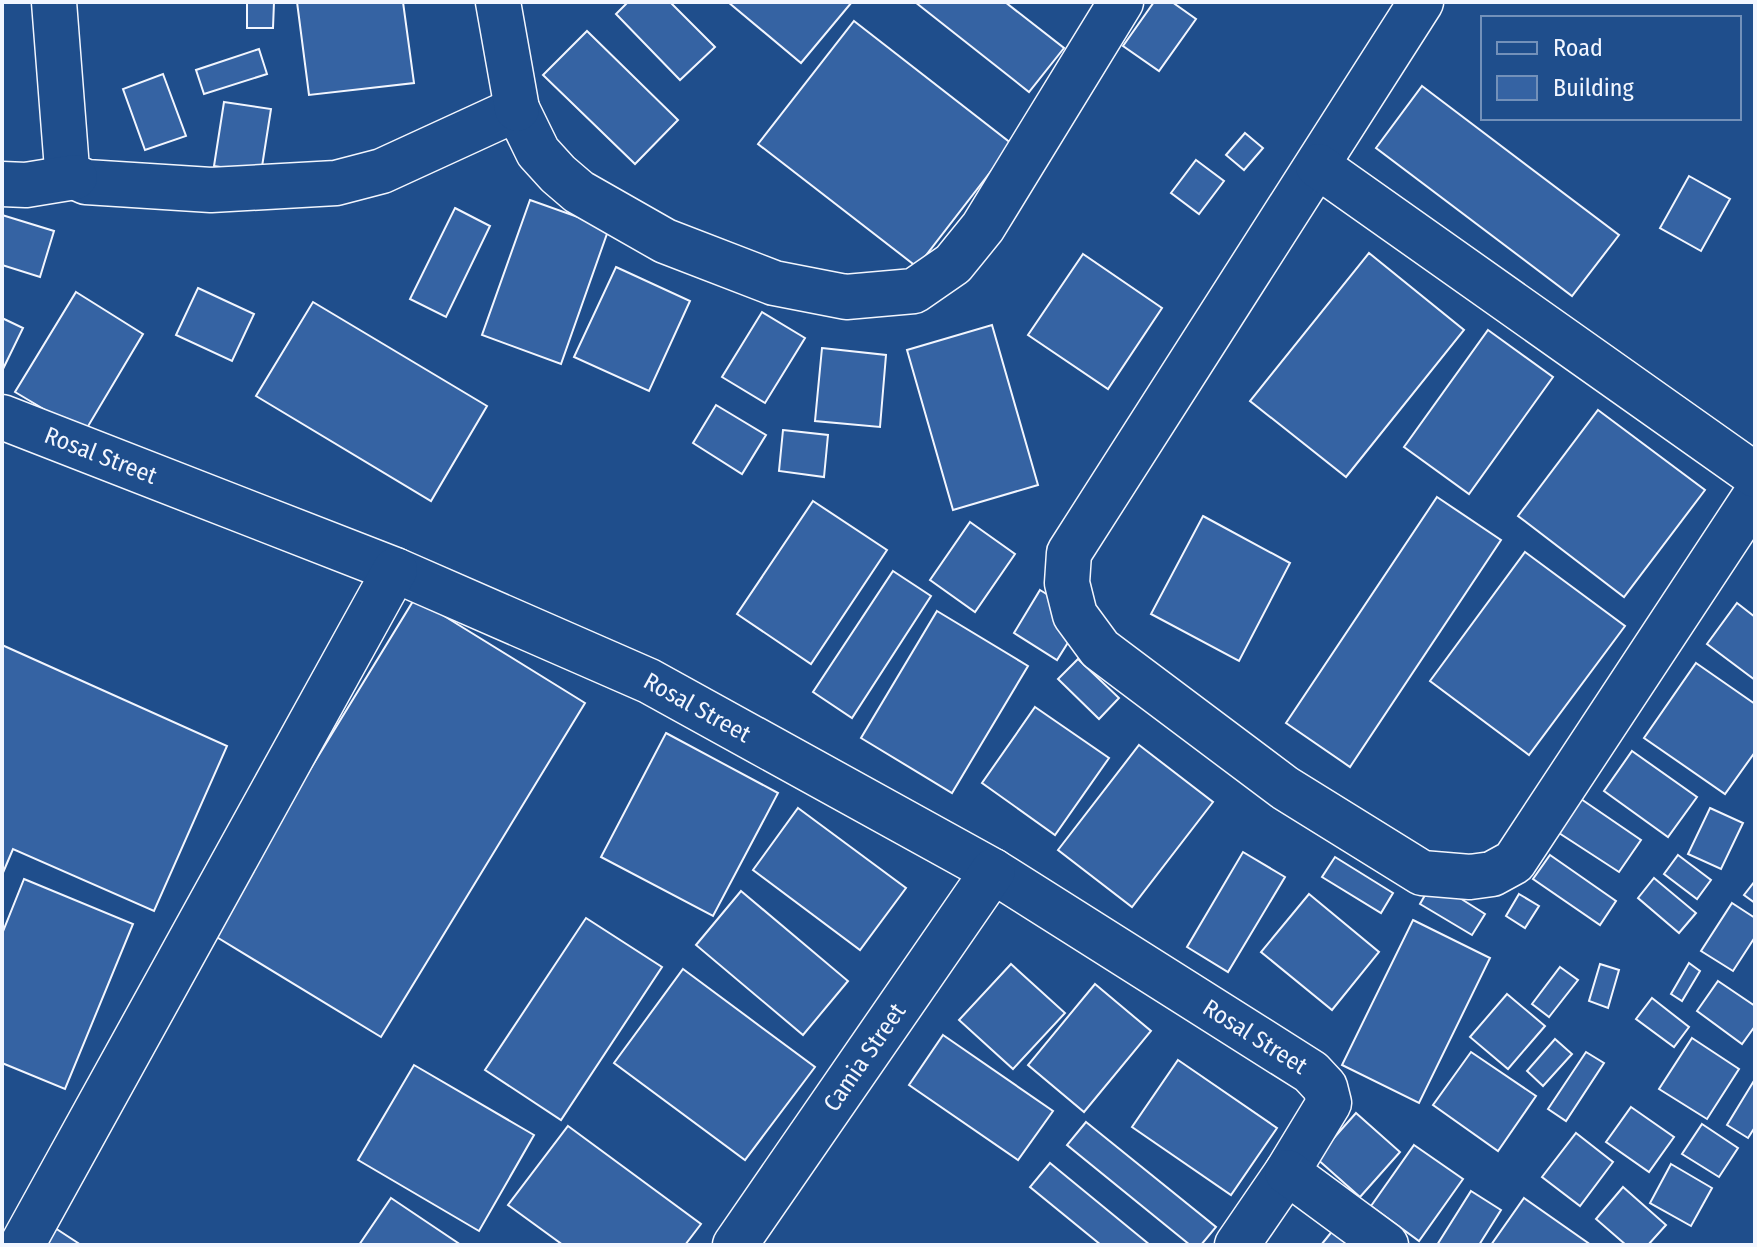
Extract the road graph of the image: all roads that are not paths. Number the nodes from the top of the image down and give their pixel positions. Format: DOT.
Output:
graph roads {
  1 [pos="54,2"];
  2 [pos="1121,2"];
  3 [pos="1421,2"];
  4 [pos="507,5"];
  5 [pos="517,109"];
  6 [pos="1318,166"];
  7 [pos="75,177"];
  8 [pos="2,184"];
  9 [pos="2,417"];
  10 [pos="1755,475"];
  11 [pos="1755,496"];
  12 [pos="395,570"];
  13 [pos="993,871"];
  14 [pos="1287,1172"];
  15 [pos="22,1245"];
  16 [pos="735,1245"];
  17 [pos="1237,1245"];
  18 [pos="1386,1245"];
  1 -- 7 [label="street"];
  2 -- 5 [label="street"];
  3 -- 6 [label="street"];
  4 -- 5 [label="street"];
  5 -- 7 [label="street"];
  6 -- 10 [label="street"];
  6 -- 11 [label="street"];
  7 -- 8 [label="street"];
  9 -- 12 [label="street, Rosal Street"];
  12 -- 13 [label="street, Rosal Street"];
  12 -- 15 [label="street"];
  13 -- 14 [label="street, Rosal Street"];
  13 -- 16 [label="street, Camia Street"];
  14 -- 17 [label="street"];
  14 -- 18 [label="street"];
}
